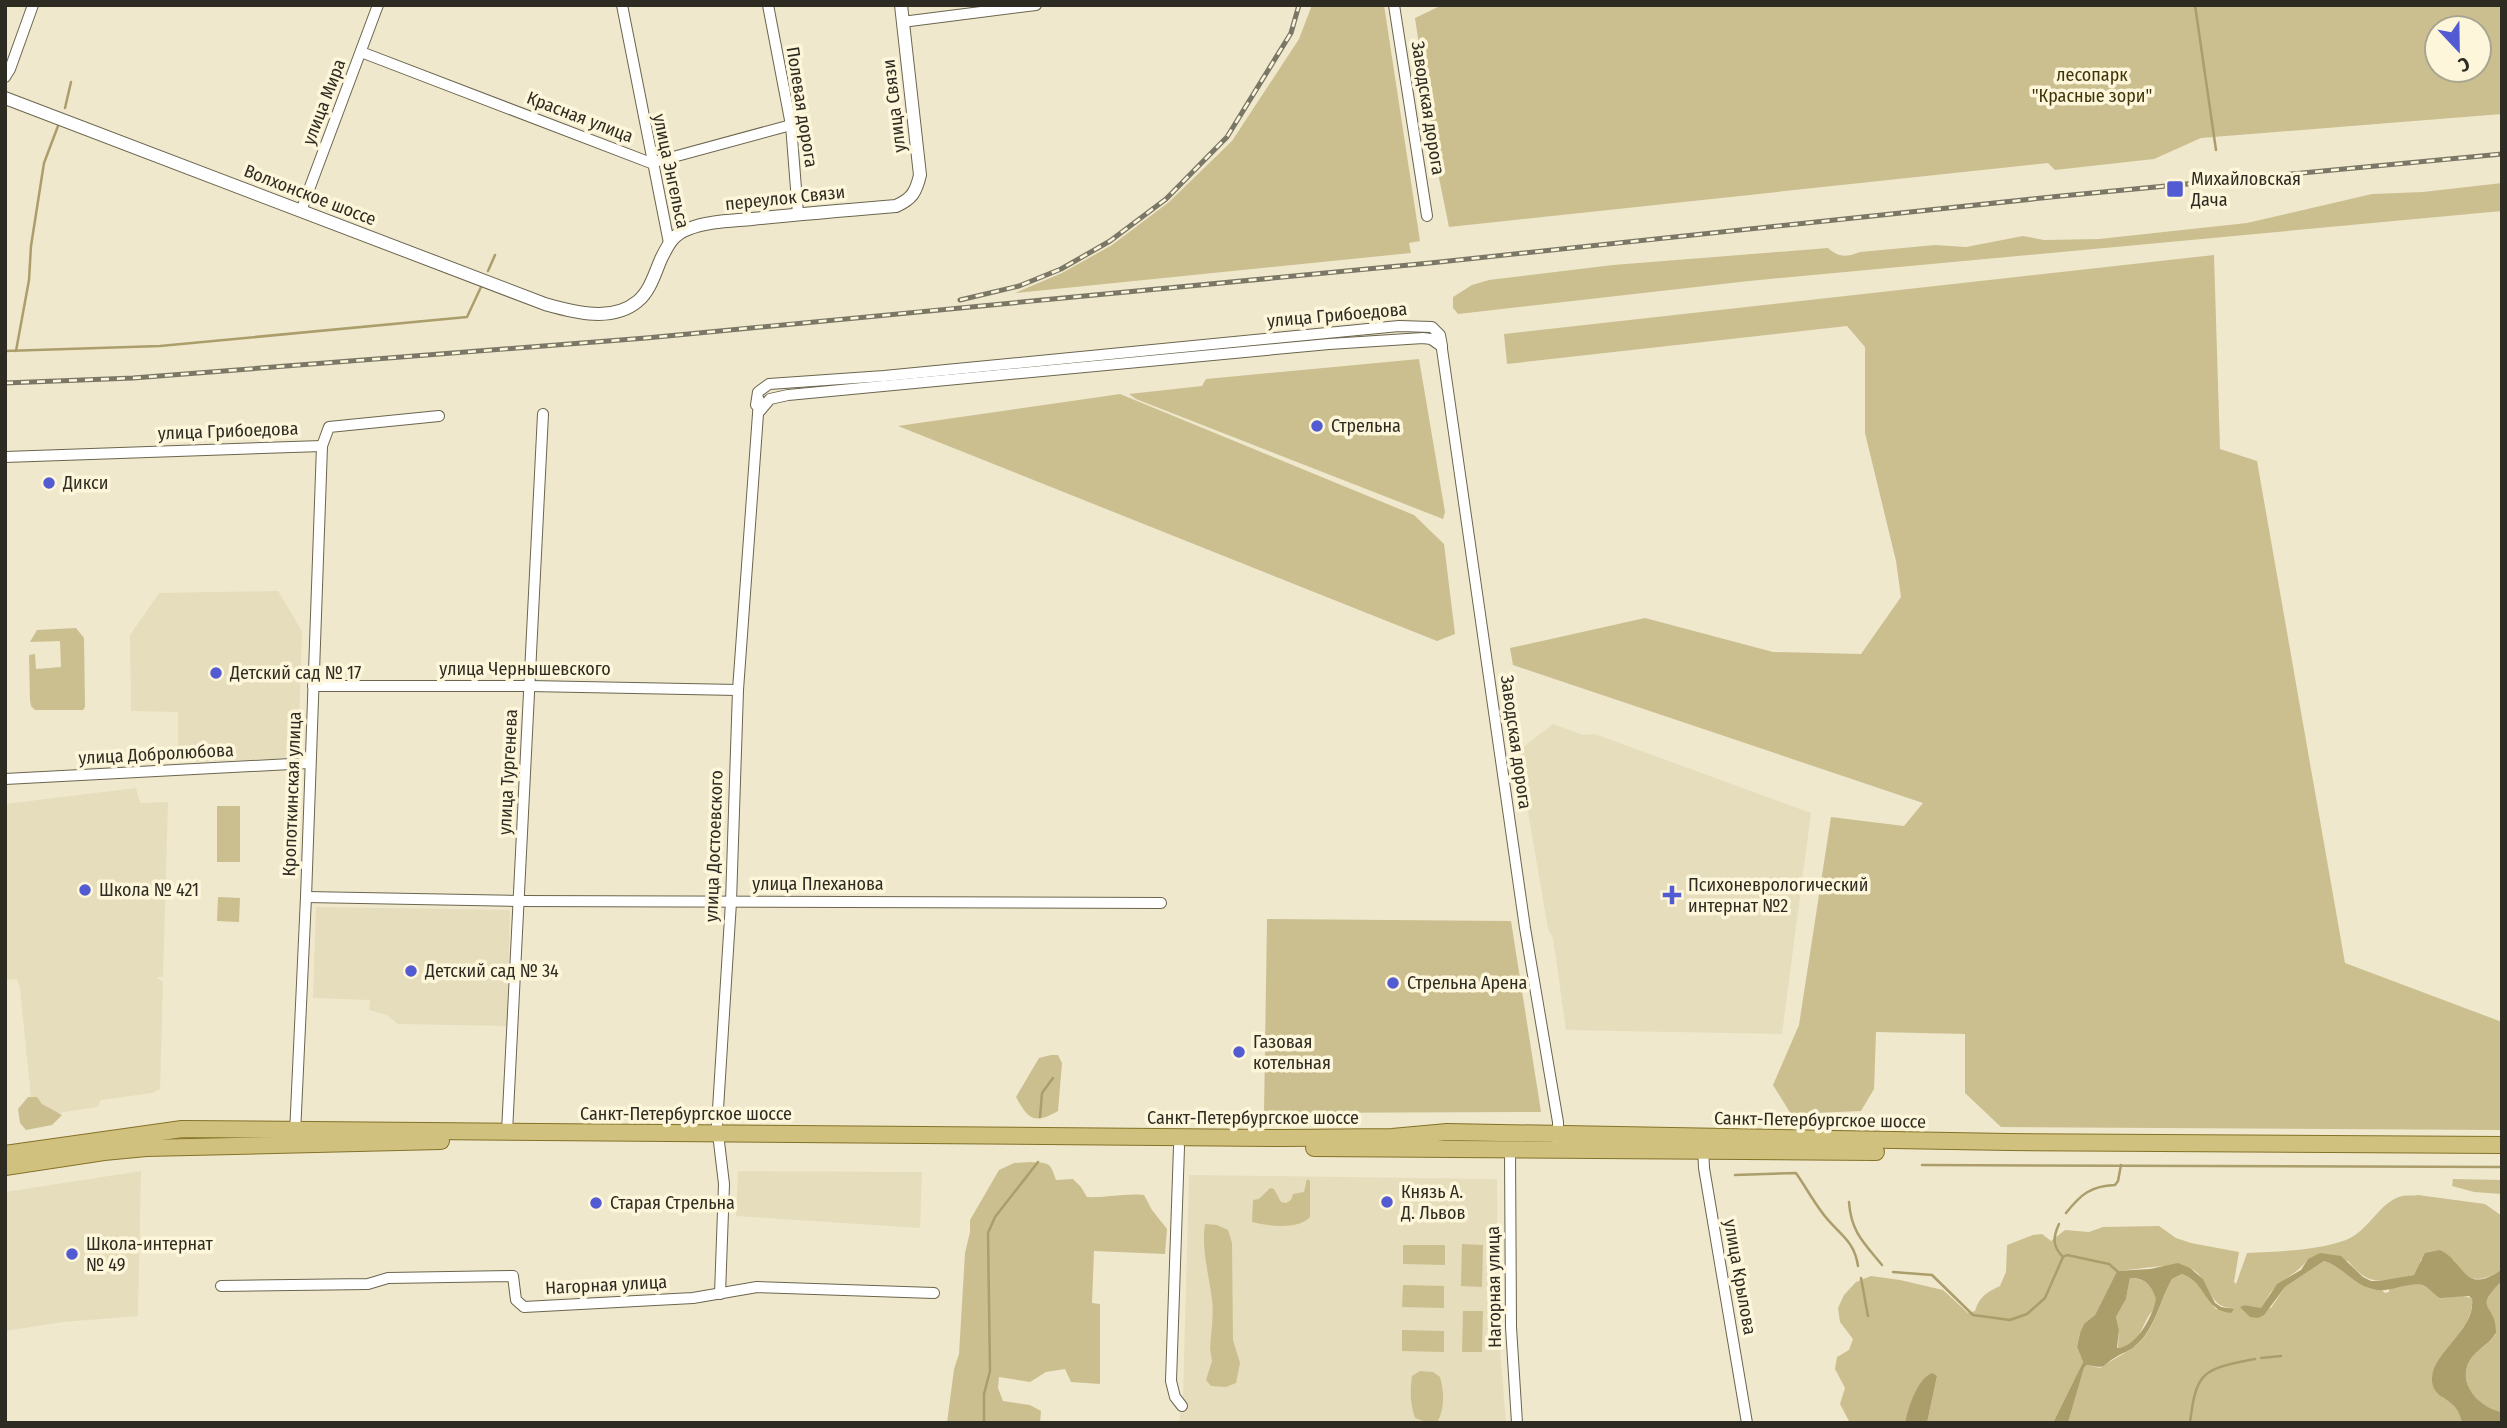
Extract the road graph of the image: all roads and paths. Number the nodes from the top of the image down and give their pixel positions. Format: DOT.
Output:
graph roads {
  1 [pos="33,5"];
  2 [pos="378,5"];
  3 [pos="622,5"];
  4 [pos="768,5"];
  5 [pos="901,5"];
  6 [pos="1036,5"];
  7 [pos="1394,5"];
  8 [pos="902,22"];
  9 [pos="361,52"];
  10 [pos="5,77"];
  11 [pos="5,98"];
  12 [pos="790,125"];
  13 [pos="651,163"];
  14 [pos="910,200"];
  15 [pos="301,211"];
  16 [pos="799,214"];
  17 [pos="1427,216"];
  18 [pos="668,243"];
  19 [pos="605,314"];
  20 [pos="1441,344"];
  21 [pos="759,400"];
  22 [pos="543,414"];
  23 [pos="439,416"];
  24 [pos="757,416"];
  25 [pos="322,446"];
  26 [pos="5,457"];
  27 [pos="529,685"];
  28 [pos="313,686"];
  29 [pos="738,690"];
  30 [pos="309,763"];
  31 [pos="5,779"];
  32 [pos="306,897"];
  33 [pos="519,901"];
  34 [pos="731,902"];
  35 [pos="1161,903"];
  36 [pos="507,1132"];
  37 [pos="295,1137"];
  38 [pos="720,1138"];
  39 [pos="1558,1142"];
  40 [pos="1703,1144"];
  41 [pos="2502,1144"];
  42 [pos="1179,1147"];
  43 [pos="1510,1150"];
  44 [pos="5,1154"];
  45 [pos="2502,1155"];
  46 [pos="5,1167"];
  47 [pos="220,1286"];
  48 [pos="934,1293"];
  49 [pos="720,1294"];
  50 [pos="1182,1406"];
  51 [pos="1517,1423"];
  52 [pos="1747,1423"];
  1 -- 10 [label="street"];
  2 -- 9 [label="street, улица Мира"];
  3 -- 13 [label="street, улица Энгельса"];
  4 -- 12 [label="street, Полевая дорога"];
  5 -- 8 [label="street, улица Связи"];
  6 -- 8 [label="street"];
  7 -- 17 [label="street, Заводская дорога"];
  8 -- 14 [label="street, улица Связи"];
  9 -- 13 [label="street, Красная улица"];
  9 -- 15 [label="street, улица Мира"];
  11 -- 15 [label="street, Волхонское шоссе"];
  12 -- 13 [label="street"];
  12 -- 16 [label="street, Полевая дорога"];
  13 -- 18 [label="street, улица Энгельса"];
  14 -- 16 [label="street, переулок Связи"];
  15 -- 19 [label="street, Волхонское шоссе"];
  16 -- 18 [label="street, переулок Связи"];
  18 -- 19 [label="street, улица Энгельса"];
  20 -- 24 [label="street, улица Грибоедова"];
  20 -- 39 [label="street, Заводская дорога"];
  21 -- 24 [label="street, улица Достоевского"];
  22 -- 27 [label="street, улица Тургенева"];
  23 -- 25 [label="street, улица Грибоедова"];
  24 -- 29 [label="street, улица Достоевского"];
  25 -- 26 [label="street, улица Грибоедова"];
  25 -- 28 [label="street, Кропоткинская улица"];
  27 -- 28 [label="street, улица Чернышевского"];
  27 -- 29 [label="street, улица Чернышевского"];
  27 -- 33 [label="street, улица Тургенева"];
  28 -- 30 [label="street, Кропоткинская улица"];
  29 -- 34 [label="street, улица Достоевского"];
  30 -- 31 [label="street, улица Добролюбова"];
  30 -- 32 [label="street, Кропоткинская улица"];
  32 -- 33 [label="street, улица Плеханова"];
  32 -- 37 [label="street, Кропоткинская улица"];
  33 -- 34 [label="street, улица Плеханова"];
  33 -- 36 [label="street, улица Тургенева"];
  34 -- 35 [label="street, улица Плеханова"];
  34 -- 38 [label="street, улица Достоевского"];
  36 -- 37 [label="main road, Санкт-Петербургское шоссе"];
  36 -- 38 [label="main road, Санкт-Петербургское шоссе"];
  37 -- 38 [label="main road, Санкт-Петербургское шоссе"];
  37 -- 44 [label="main road, Санкт-Петербургское шоссе"];
  37 -- 46 [label="main road, Санкт-Петербургское шоссе"];
  38 -- 39 [label="main road, Санкт-Петербургское шоссе"];
  38 -- 42 [label="main road, Санкт-Петербургское шоссе"];
  38 -- 49 [label="street, улица Достоевского"];
  39 -- 40 [label="main road, Санкт-Петербургское шоссе"];
  39 -- 43 [label="main road, Санкт-Петербургское шоссе"];
  40 -- 41 [label="main road, Санкт-Петербургское шоссе"];
  40 -- 45 [label="main road, Санкт-Петербургское шоссе"];
  40 -- 52 [label="street, улица Крылова"];
  42 -- 43 [label="main road, Санкт-Петербургское шоссе"];
  42 -- 50 [label="street"];
  43 -- 51 [label="street, Нагорная улица"];
  47 -- 49 [label="street, Нагорная улица"];
  48 -- 49 [label="street, Нагорная улица"];
}
